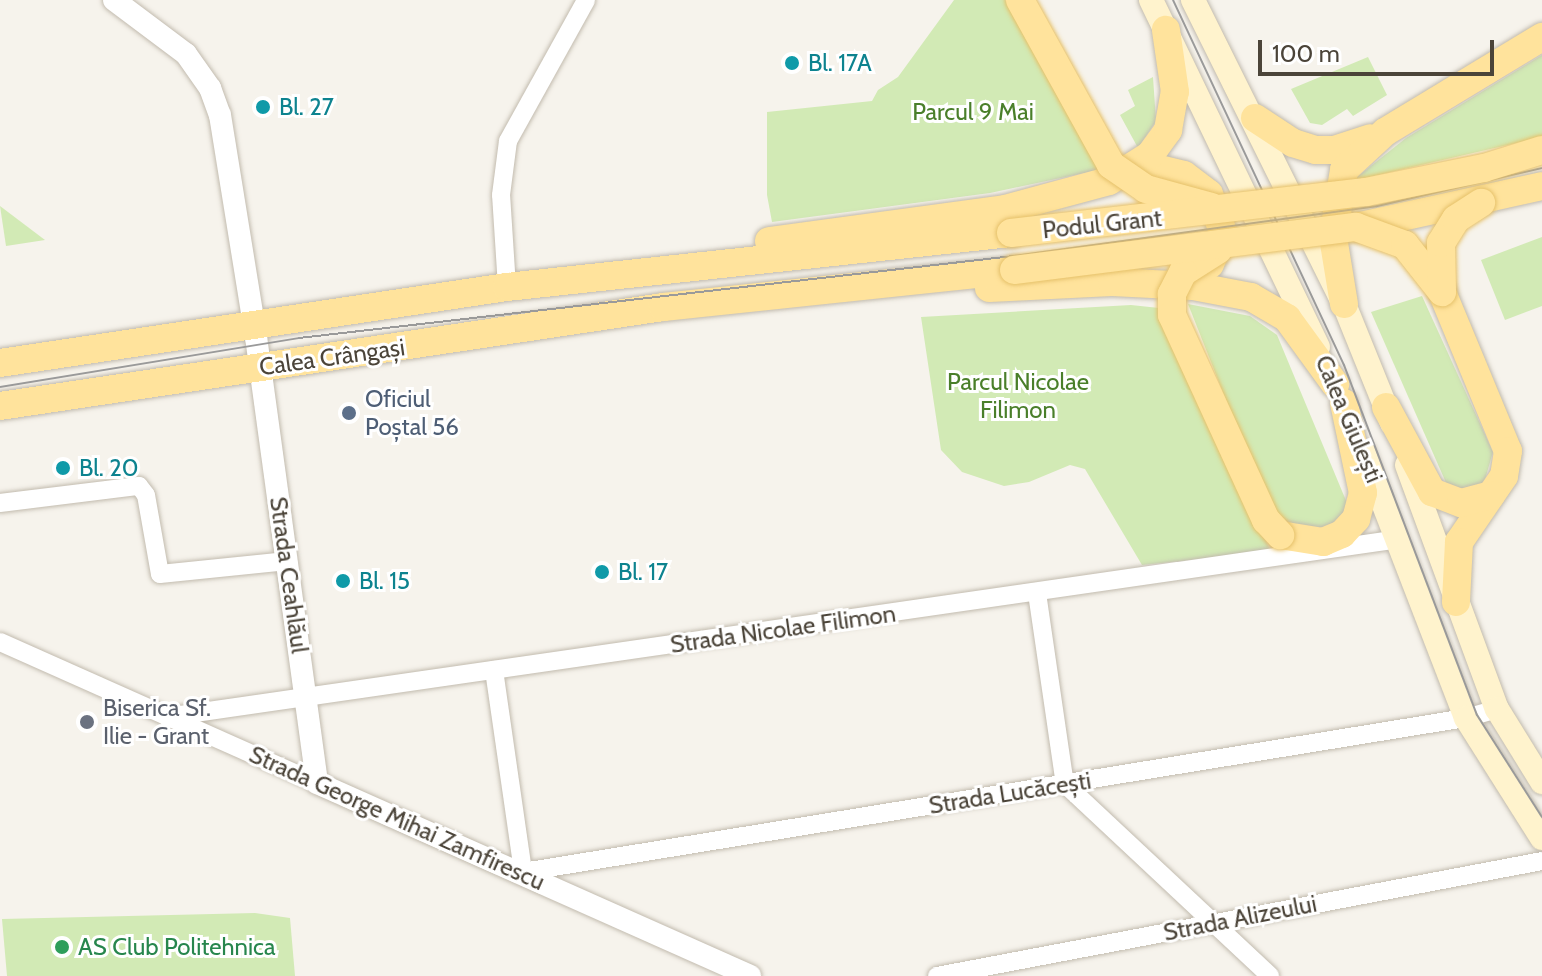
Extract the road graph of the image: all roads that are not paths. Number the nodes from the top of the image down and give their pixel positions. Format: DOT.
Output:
graph roads {
  1 [pos="114,0"];
  2 [pos="586,0"];
  3 [pos="1020,0"];
  4 [pos="1151,0"];
  5 [pos="1193,0"];
  6 [pos="1166,30"];
  7 [pos="1542,37"];
  8 [pos="1255,118"];
  9 [pos="1385,132"];
  10 [pos="1542,150"];
  11 [pos="1139,164"];
  12 [pos="1542,186"];
  13 [pos="1481,203"];
  14 [pos="1233,212"];
  15 [pos="1356,227"];
  16 [pos="1245,243"];
  17 [pos="658,272"];
  18 [pos="1193,286"];
  19 [pos="507,287"];
  20 [pos="1442,292"];
  21 [pos="1344,304"];
  22 [pos="663,307"];
  23 [pos="254,322"];
  24 [pos="519,330"];
  25 [pos="0,363"];
  26 [pos="261,367"];
  27 [pos="1340,394"];
  28 [pos="0,406"];
  29 [pos="1386,407"];
  30 [pos="1491,495"];
  31 [pos="0,503"];
  32 [pos="1399,539"];
  33 [pos="287,561"];
  34 [pos="1037,593"];
  35 [pos="1456,602"];
  36 [pos="0,642"];
  37 [pos="494,670"];
  38 [pos="305,697"];
  39 [pos="1497,709"];
  40 [pos="167,717"];
  41 [pos="1466,718"];
  42 [pos="1542,782"];
  43 [pos="317,783"];
  44 [pos="1065,784"];
  45 [pos="1542,838"];
  46 [pos="1542,861"];
  47 [pos="523,872"];
  48 [pos="1212,923"];
  49 [pos="750,976"];
  50 [pos="937,976"];
  51 [pos="1270,976"];
  1 -- 23 [label="street"];
  2 -- 19 [label="street"];
  3 -- 14 [label="main road, bridge"];
  4 -- 6 [label="main road, Calea Giulești"];
  5 -- 8 [label="main road, Calea Giulești"];
  6 -- 11 [label="main road"];
  6 -- 27 [label="main road, Calea Giulești"];
  7 -- 9 [label="main road"];
  8 -- 9 [label="main road"];
  8 -- 21 [label="main road, Calea Giulești"];
  9 -- 21 [label="main road"];
  10 -- 14 [label="main road, Podul Grant, bridge"];
  11 -- 18 [label="main road"];
  11 -- 19 [label="main road"];
  12 -- 13 [label="main road, Podul Grant"];
  13 -- 15 [label="main road, Podul Grant, bridge"];
  13 -- 20 [label="main road, bridge"];
  14 -- 17 [label="main road, Podul Grant, bridge"];
  15 -- 16 [label="main road, Podul Grant, bridge"];
  15 -- 20 [label="main road, bridge"];
  16 -- 22 [label="main road, Podul Grant, bridge"];
  16 -- 27 [label="main road, bridge"];
  17 -- 19 [label="main road, Calea Crângași"];
  18 -- 24 [label="main road"];
  18 -- 27 [label="main road"];
  19 -- 23 [label="main road, Calea Crângași"];
  20 -- 30 [label="main road"];
  21 -- 29 [label="main road, Calea Giulești"];
  22 -- 24 [label="main road, Calea Crângași"];
  23 -- 25 [label="main road, Calea Crângași"];
  23 -- 26 [label="street, Strada Ceahlăul"];
  24 -- 26 [label="main road, Calea Crângași"];
  26 -- 28 [label="main road, Calea Crângași"];
  26 -- 33 [label="street, Strada Ceahlăul"];
  27 -- 32 [label="main road, Calea Giulești"];
  29 -- 30 [label="main road"];
  29 -- 35 [label="main road, Calea Giulești"];
  30 -- 35 [label="main road"];
  31 -- 33 [label="street"];
  32 -- 34 [label="street, Strada Nicolae Filimon"];
  32 -- 41 [label="main road, Calea Giulești"];
  33 -- 38 [label="street, Strada Ceahlăul"];
  34 -- 37 [label="street, Strada Nicolae Filimon"];
  34 -- 44 [label="street"];
  35 -- 39 [label="main road, Calea Giulești"];
  36 -- 40 [label="street, Strada George Mihai Zamfirescu"];
  37 -- 38 [label="street, Strada Nicolae Filimon"];
  37 -- 47 [label="street"];
  38 -- 40 [label="street, Strada Nicolae Filimon"];
  38 -- 43 [label="street, Strada Ceahlăul"];
  39 -- 41 [label="street, Strada Lucăcești"];
  39 -- 42 [label="main road, Calea Giulești"];
  40 -- 43 [label="street, Strada George Mihai Zamfirescu"];
  41 -- 44 [label="street, Strada Lucăcești"];
  41 -- 45 [label="main road, Calea Giulești"];
  43 -- 47 [label="street, Strada George Mihai Zamfirescu"];
  44 -- 47 [label="street, Strada Lucăcești"];
  44 -- 48 [label="street"];
  46 -- 48 [label="street, Strada Alizeului"];
  47 -- 49 [label="street, Strada George Mihai Zamfirescu"];
  48 -- 50 [label="street, Strada Alizeului"];
  48 -- 51 [label="street"];
}
